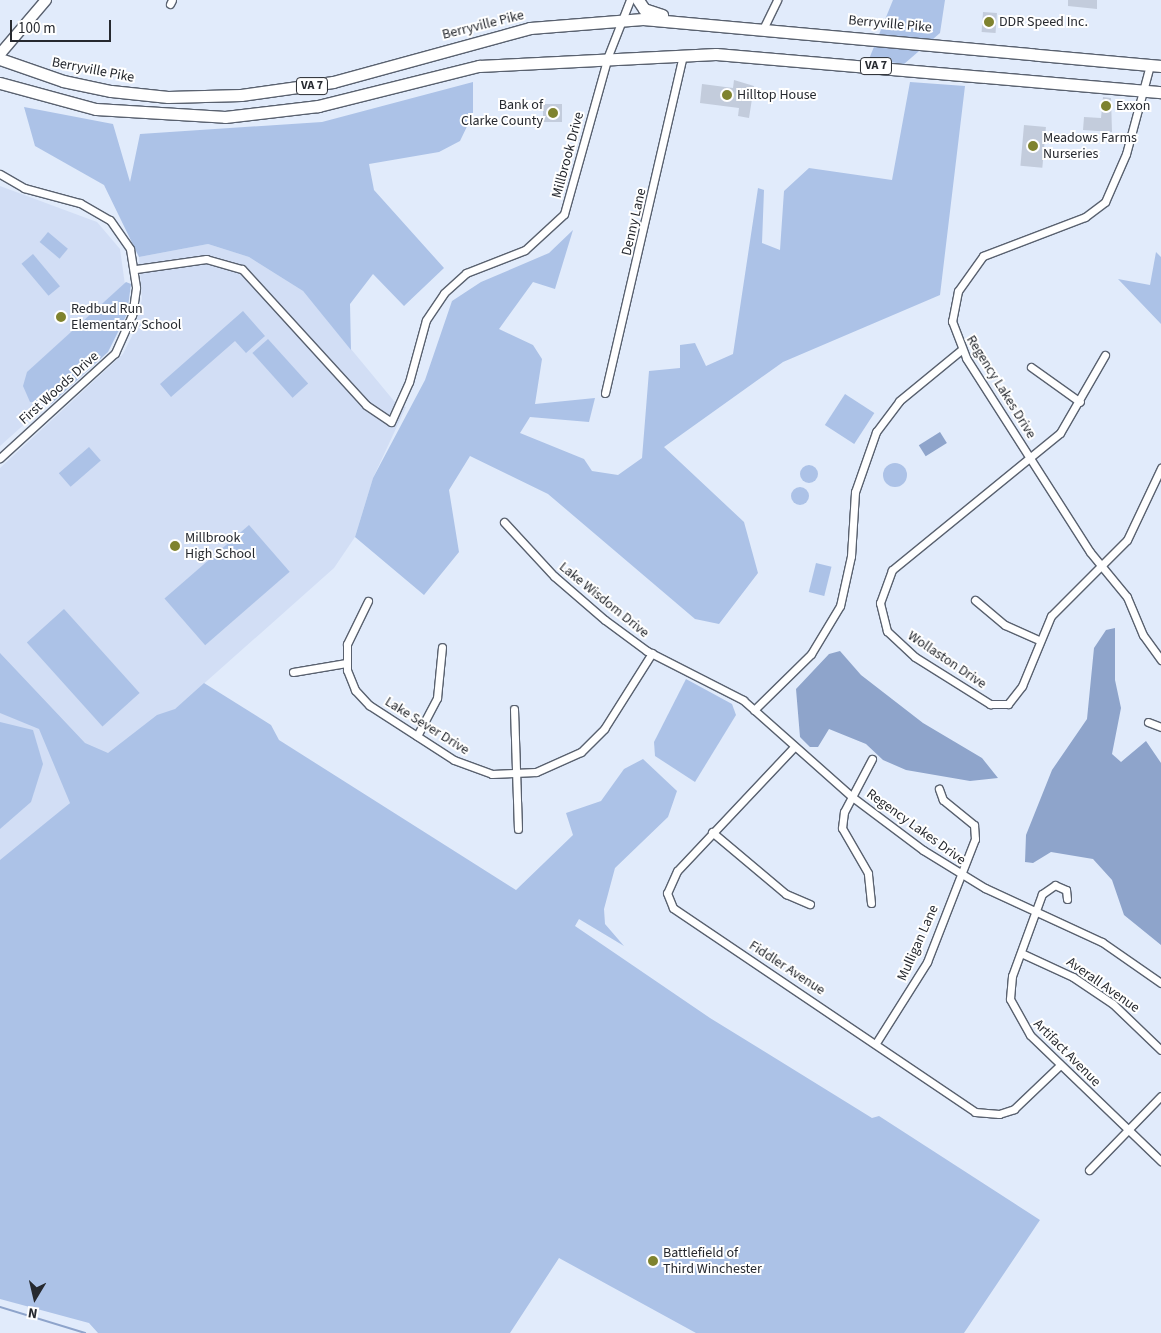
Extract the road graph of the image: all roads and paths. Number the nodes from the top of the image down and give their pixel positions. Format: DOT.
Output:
graph roads {
  1 [pos="46,0"];
  2 [pos="630,0"];
  3 [pos="638,0"];
  4 [pos="777,0"];
  5 [pos="622,19"];
  6 [pos="693,21"];
  7 [pos="764,27"];
  8 [pos="0,54"];
  9 [pos="683,55"];
  10 [pos="608,56"];
  11 [pos="0,59"];
  12 [pos="1156,65"];
  13 [pos="0,84"];
  14 [pos="1144,91"];
  15 [pos="1161,92"];
  16 [pos="0,174"];
  17 [pos="136,268"];
  18 [pos="961,350"];
  19 [pos="1105,355"];
  20 [pos="1031,367"];
  21 [pos="605,393"];
  22 [pos="1080,402"];
  23 [pos="0,458"];
  24 [pos="1030,458"];
  25 [pos="1161,468"];
  26 [pos="504,522"];
  27 [pos="1100,565"];
  28 [pos="975,600"];
  29 [pos="368,601"];
  30 [pos="1038,640"];
  31 [pos="442,647"];
  32 [pos="652,653"];
  33 [pos="1161,660"];
  34 [pos="346,663"];
  35 [pos="293,672"];
  36 [pos="514,709"];
  37 [pos="754,710"];
  38 [pos="1148,722"];
  39 [pos="1161,727"];
  40 [pos="417,736"];
  41 [pos="794,747"];
  42 [pos="872,760"];
  43 [pos="516,774"];
  44 [pos="940,789"];
  45 [pos="851,796"];
  46 [pos="518,829"];
  47 [pos="712,832"];
  48 [pos="960,875"];
  49 [pos="1067,899"];
  50 [pos="870,903"];
  51 [pos="810,904"];
  52 [pos="1036,911"];
  53 [pos="1021,953"];
  54 [pos="1161,983"];
  55 [pos="876,1043"];
  56 [pos="1161,1050"];
  57 [pos="1059,1066"];
  58 [pos="1161,1096"];
  59 [pos="1130,1132"];
  60 [pos="1161,1161"];
  61 [pos="1089,1170"];
  1 -- 8 [label="main road"];
  2 -- 5 [label="street, Millbrook Drive"];
  3 -- 6 [label="highway"];
  4 -- 7 [label="street"];
  5 -- 6 [label="highway, Berryville Pike / VA 7"];
  5 -- 10 [label="street, Millbrook Drive"];
  5 -- 11 [label="highway, Berryville Pike / VA 7"];
  6 -- 7 [label="highway, Berryville Pike / VA 7"];
  7 -- 12 [label="highway, Berryville Pike / VA 7"];
  9 -- 10 [label="highway, VA 7"];
  9 -- 14 [label="highway, VA 7"];
  9 -- 21 [label="street, Denny Lane"];
  10 -- 13 [label="highway, VA 7"];
  10 -- 17 [label="street, Millbrook Drive"];
  12 -- 14 [label="street, Regency Lakes Drive"];
  14 -- 15 [label="highway, VA 7"];
  14 -- 18 [label="street, Regency Lakes Drive"];
  16 -- 17 [label="street, First Woods Drive"];
  17 -- 23 [label="street, First Woods Drive"];
  18 -- 24 [label="street, Regency Lakes Drive"];
  18 -- 37 [label="street"];
  19 -- 22 [label="street"];
  20 -- 22 [label="street"];
  22 -- 24 [label="street"];
  24 -- 27 [label="street, Regency Lakes Drive"];
  24 -- 30 [label="street, Wollaston Drive"];
  25 -- 27 [label="street, Wollaston Drive"];
  26 -- 32 [label="street, Lake Wisdom Drive"];
  27 -- 30 [label="street, Wollaston Drive"];
  27 -- 33 [label="street, Regency Lakes Drive"];
  28 -- 30 [label="street"];
  29 -- 34 [label="street"];
  31 -- 40 [label="street"];
  32 -- 37 [label="street, Lake Wisdom Drive"];
  32 -- 43 [label="street, Lake Sever Drive"];
  34 -- 35 [label="street"];
  34 -- 40 [label="street, Lake Sever Drive"];
  36 -- 43 [label="street"];
  37 -- 41 [label="street, Regency Lakes Drive"];
  38 -- 39 [label="street"];
  40 -- 43 [label="street, Lake Sever Drive"];
  41 -- 45 [label="street, Regency Lakes Drive"];
  41 -- 47 [label="street, Fiddler Avenue"];
  42 -- 45 [label="street"];
  43 -- 46 [label="street"];
  44 -- 48 [label="street, Mulligan Lane"];
  45 -- 48 [label="street, Regency Lakes Drive"];
  45 -- 50 [label="street"];
  47 -- 51 [label="street"];
  47 -- 55 [label="street, Fiddler Avenue"];
  48 -- 52 [label="street, Regency Lakes Drive"];
  48 -- 55 [label="street, Mulligan Lane"];
  49 -- 52 [label="street, Artifact Avenue"];
  52 -- 53 [label="street, Artifact Avenue"];
  52 -- 54 [label="street, Regency Lakes Drive"];
  53 -- 56 [label="street, Averall Avenue"];
  53 -- 57 [label="street, Artifact Avenue"];
  55 -- 57 [label="street, Fiddler Avenue"];
  57 -- 59 [label="street, Artifact Avenue"];
  58 -- 59 [label="street"];
  59 -- 60 [label="street, Artifact Avenue"];
  59 -- 61 [label="street"];
}
